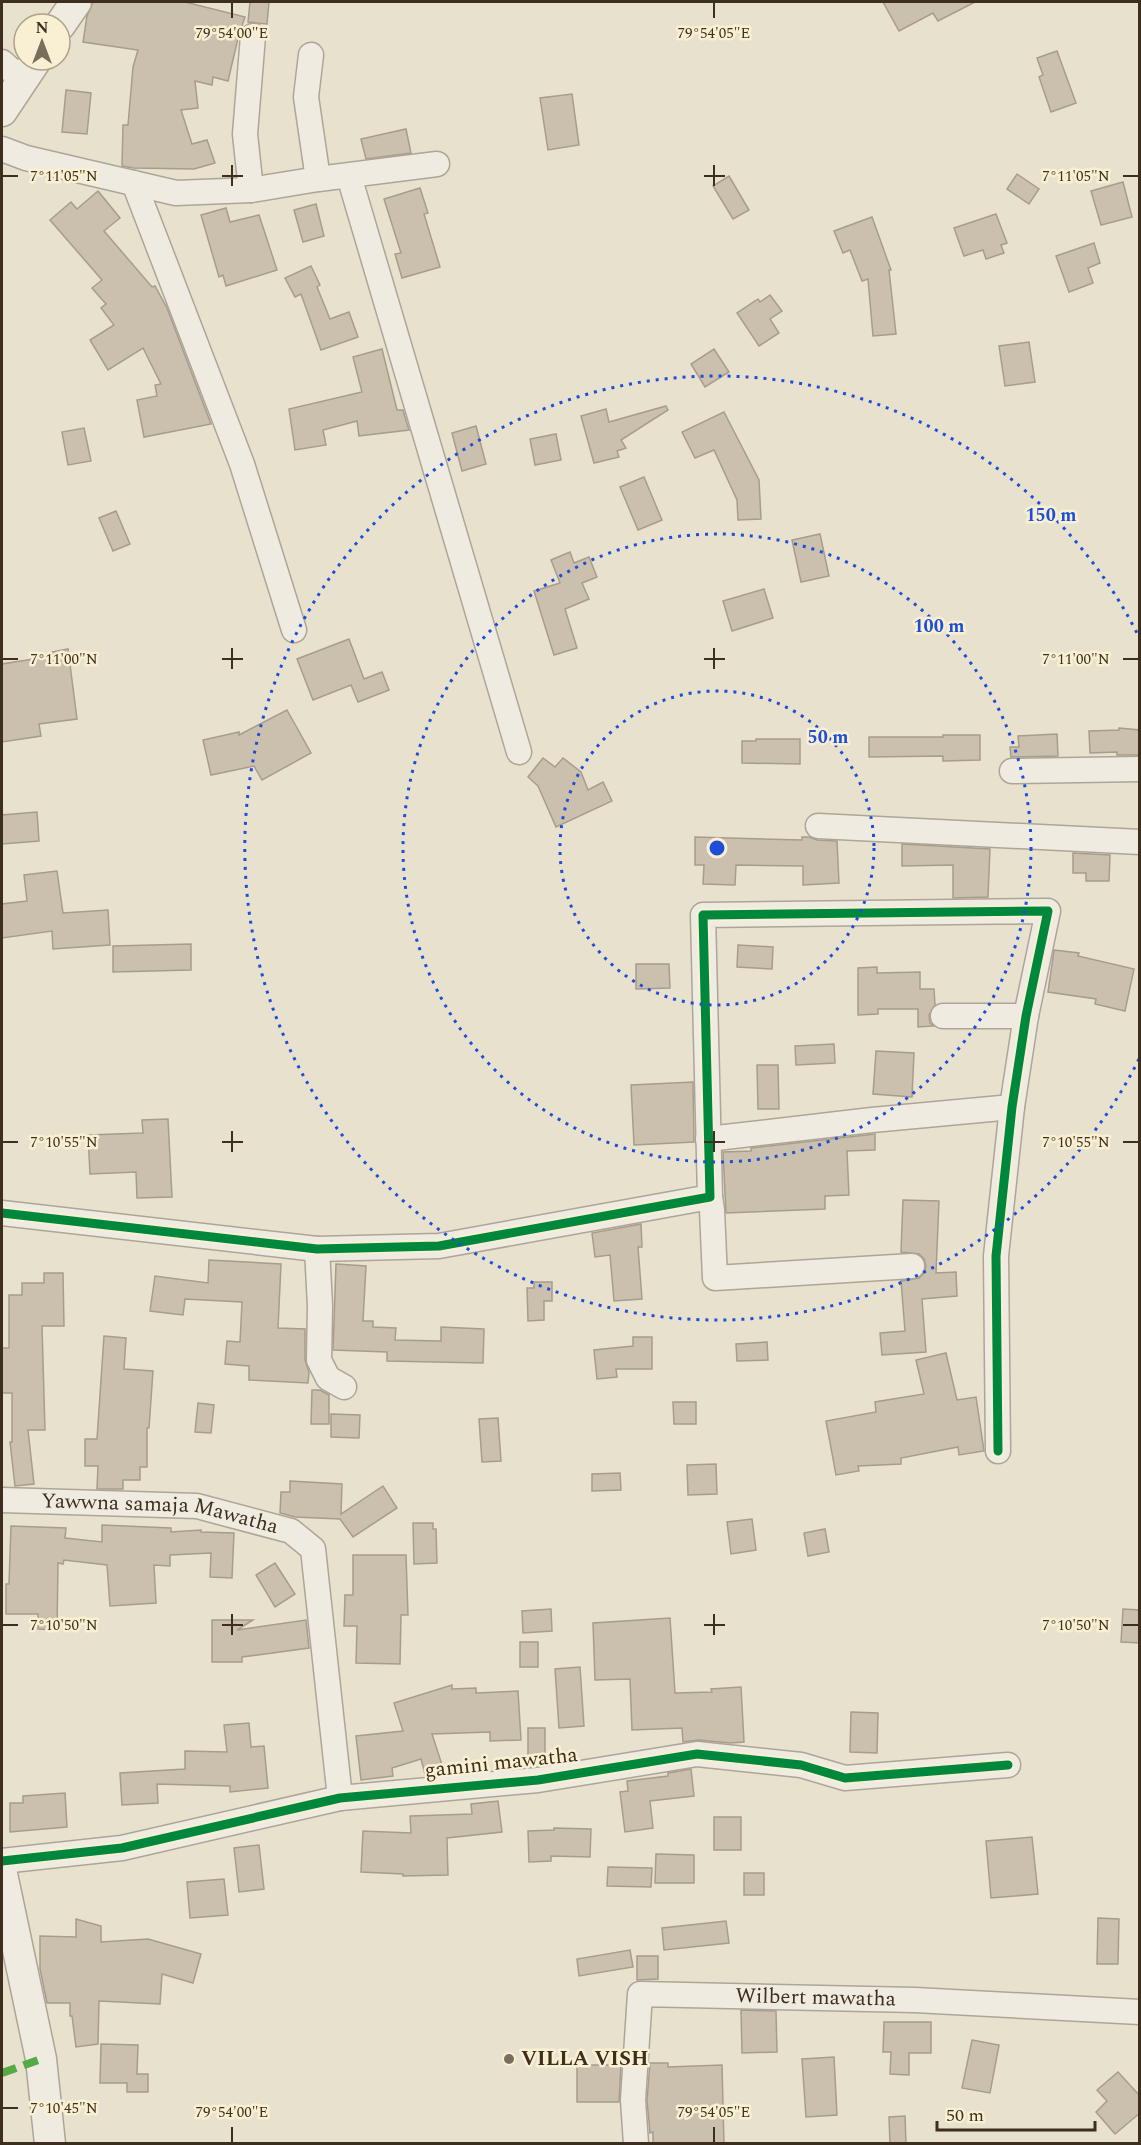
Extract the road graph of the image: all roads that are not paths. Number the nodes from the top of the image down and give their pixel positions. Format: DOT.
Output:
graph roads {
  1 [pos="253,36"];
  2 [pos="311,55"];
  3 [pos="18,72"];
  4 [pos="2,111"];
  5 [pos="2,149"];
  6 [pos="437,164"];
  7 [pos="350,176"];
  8 [pos="318,179"];
  9 [pos="134,183"];
  10 [pos="251,190"];
  11 [pos="294,630"];
  12 [pos="519,752"];
  13 [pos="1140,769"];
  14 [pos="1012,771"];
  15 [pos="818,826"];
  16 [pos="1140,842"];
  17 [pos="944,1016"];
  18 [pos="1026,1016"];
  19 [pos="1012,1107"];
  20 [pos="708,1139"];
  21 [pos="710,1197"];
  22 [pos="2,1213"];
  23 [pos="317,1249"];
  24 [pos="912,1266"];
  25 [pos="344,1387"];
  26 [pos="998,1451"];
  27 [pos="2,1500"];
  28 [pos="1008,1765"];
  29 [pos="340,1798"];
  30 [pos="2,1861"];
  31 [pos="2,1874"];
  32 [pos="1140,2012"];
  33 [pos="50,2144"];
  34 [pos="636,2144"];
  1 -- 10 [label="street"];
  2 -- 8 [label="street"];
  3 -- 4 [label="street"];
  5 -- 9 [label="street"];
  6 -- 7 [label="street"];
  7 -- 8 [label="street"];
  7 -- 12 [label="street"];
  8 -- 10 [label="street"];
  9 -- 10 [label="street"];
  9 -- 11 [label="street"];
  13 -- 14 [label="street"];
  15 -- 16 [label="street"];
  17 -- 18 [label="street"];
  18 -- 19 [label="street"];
  18 -- 20 [label="street"];
  19 -- 20 [label="street"];
  19 -- 26 [label="street"];
  20 -- 21 [label="street"];
  21 -- 23 [label="street"];
  21 -- 24 [label="street"];
  22 -- 23 [label="street"];
  23 -- 25 [label="street"];
  27 -- 29 [label="street, Yawwna samaja Mawatha"];
  28 -- 29 [label="street, gamini mawatha"];
  29 -- 30 [label="street, gamini mawatha"];
  31 -- 33 [label="street"];
  32 -- 34 [label="street, Wilbert mawatha"];
}
